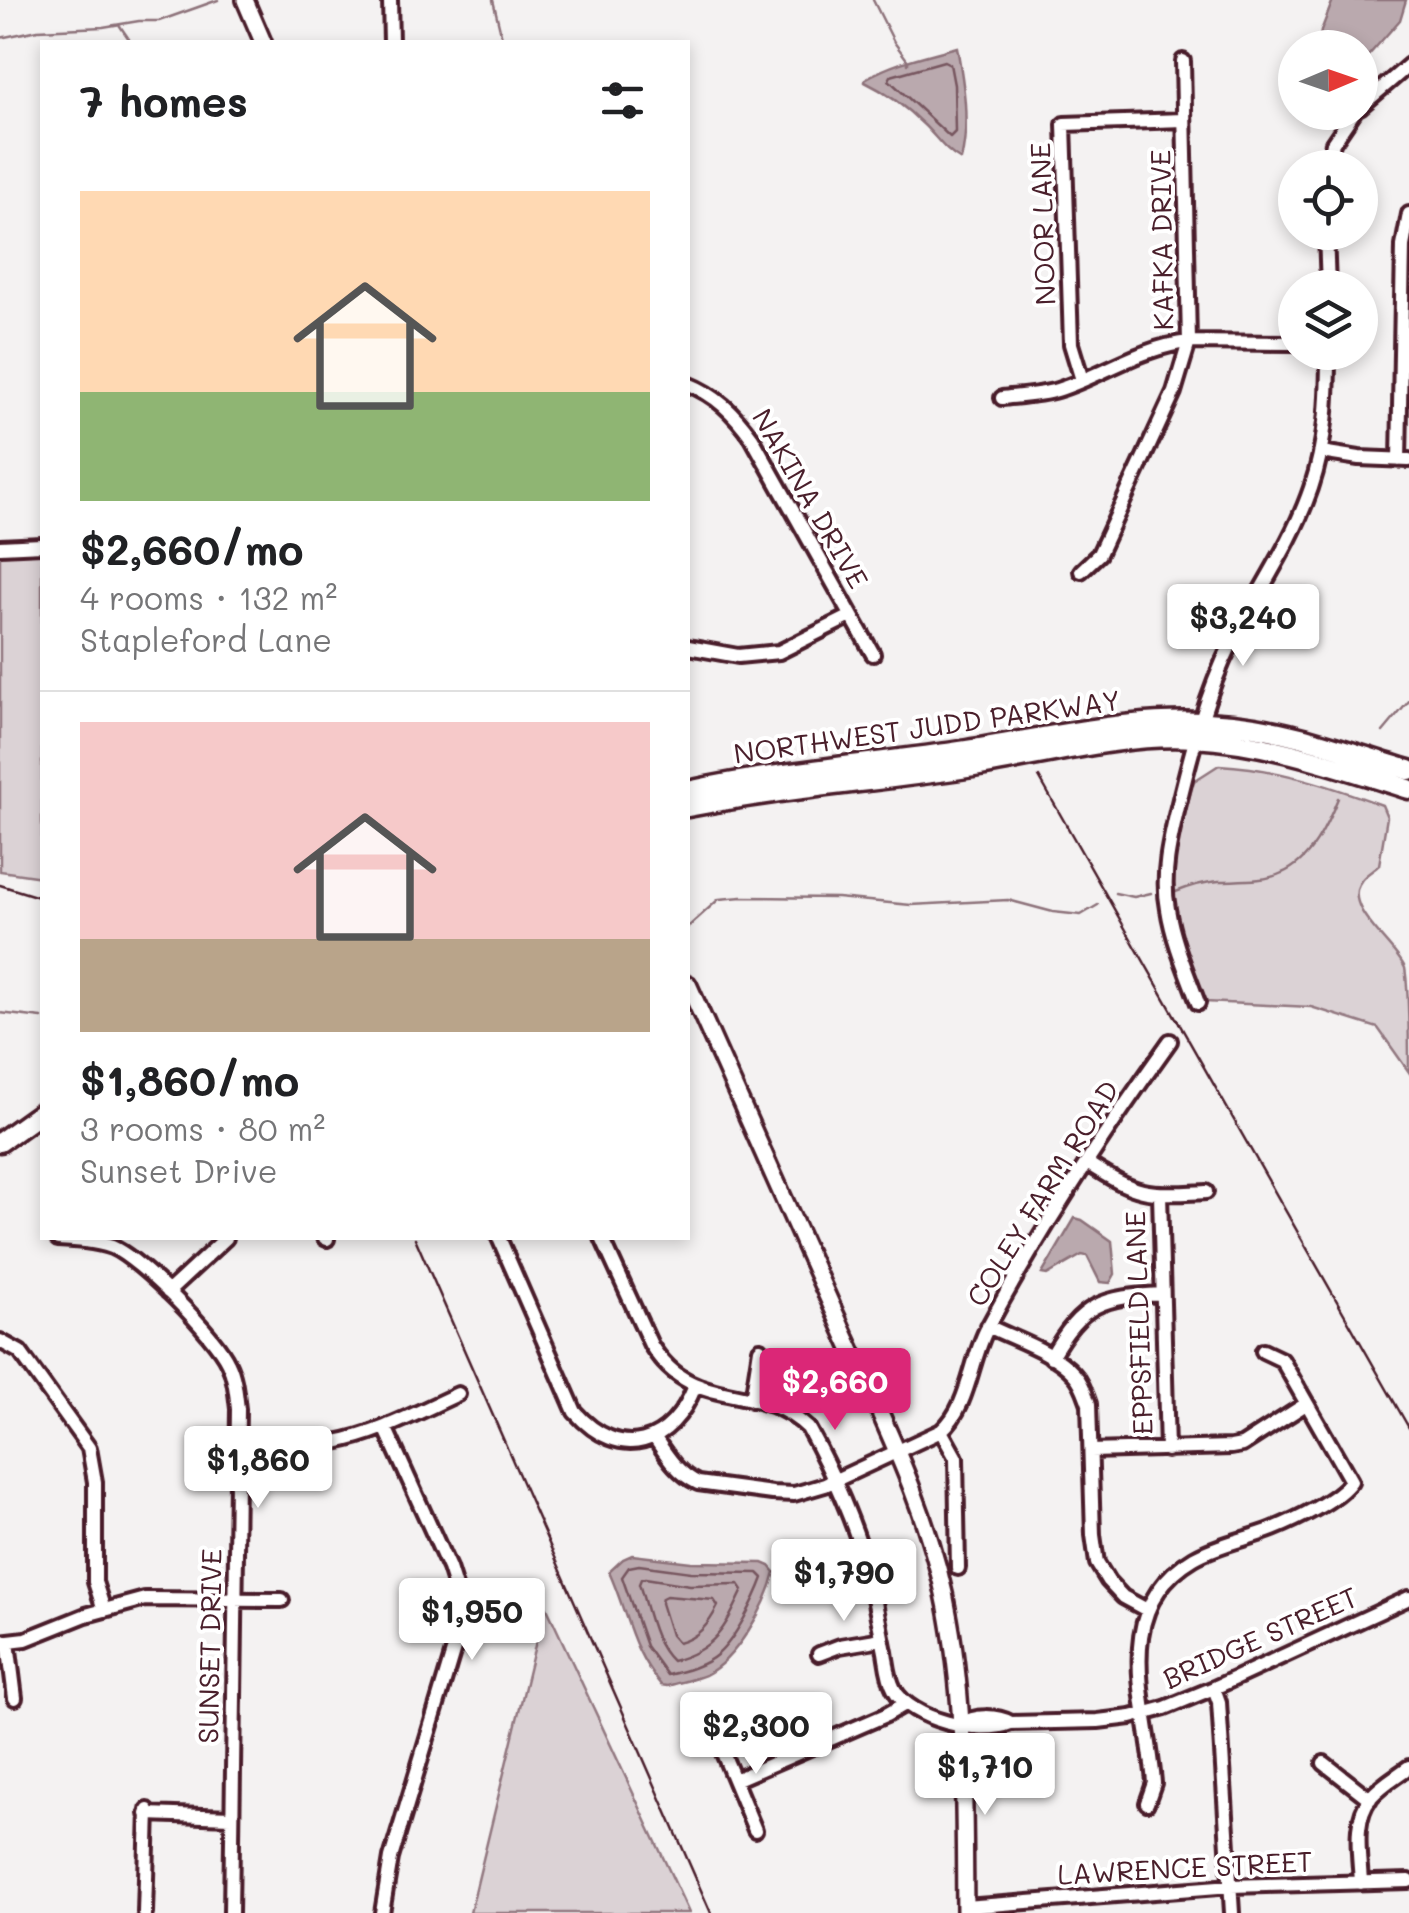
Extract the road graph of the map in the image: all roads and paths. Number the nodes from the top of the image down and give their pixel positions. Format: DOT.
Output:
graph roads {
  1 [pos="244,0"];
  2 [pos="390,0"];
  3 [pos="262,40"];
  4 [pos="392,40"];
  5 [pos="1183,62"];
  6 [pos="1409,65"];
  7 [pos="1378,91"];
  8 [pos="1184,120"];
  9 [pos="1409,214"];
  10 [pos="1189,342"];
  11 [pos="1278,344"];
  12 [pos="1328,370"];
  13 [pos="1082,380"];
  14 [pos="690,385"];
  15 [pos="1002,398"];
  16 [pos="1322,452"];
  17 [pos="1404,460"];
  18 [pos="40,545"];
  19 [pos="0,547"];
  20 [pos="1081,572"];
  21 [pos="851,616"];
  22 [pos="690,648"];
  23 [pos="873,654"];
  24 [pos="1198,729"];
  25 [pos="1409,770"];
  26 [pos="1409,789"];
  27 [pos="690,790"];
  28 [pos="690,807"];
  29 [pos="690,988"];
  30 [pos="1198,1004"];
  31 [pos="1170,1041"];
  32 [pos="40,1113"];
  33 [pos="0,1142"];
  34 [pos="1087,1163"];
  35 [pos="1206,1192"];
  36 [pos="1160,1194"];
  37 [pos="80,1240"];
  38 [pos="224,1240"];
  39 [pos="500,1240"];
  40 [pos="603,1240"];
  41 [pos="168,1292"];
  42 [pos="1162,1294"];
  43 [pos="988,1326"];
  44 [pos="0,1340"];
  45 [pos="760,1348"];
  46 [pos="1263,1350"];
  47 [pos="1051,1357"];
  48 [pos="695,1386"];
  49 [pos="458,1394"];
  50 [pos="752,1400"];
  51 [pos="1306,1404"];
  52 [pos="385,1427"];
  53 [pos="941,1431"];
  54 [pos="655,1438"];
  55 [pos="237,1443"];
  56 [pos="1167,1450"];
  57 [pos="1091,1451"];
  58 [pos="897,1452"];
  59 [pos="833,1481"];
  60 [pos="958,1568"];
  61 [pos="1409,1598"];
  62 [pos="236,1600"];
  63 [pos="282,1600"];
  64 [pos="104,1610"];
  65 [pos="1147,1610"];
  66 [pos="882,1639"];
  67 [pos="4,1642"];
  68 [pos="820,1654"];
  69 [pos="1214,1688"];
  70 [pos="15,1698"];
  71 [pos="905,1704"];
  72 [pos="1146,1713"];
  73 [pos="961,1724"];
  74 [pos="718,1741"];
  75 [pos="1324,1763"];
  76 [pos="1409,1767"];
  77 [pos="735,1780"];
  78 [pos="1370,1798"];
  79 [pos="1147,1802"];
  80 [pos="231,1816"];
  81 [pos="756,1830"];
  82 [pos="1409,1881"];
  83 [pos="1361,1883"];
  84 [pos="1231,1886"];
  85 [pos="964,1910"];
  86 [pos="145,1913"];
  87 [pos="230,1913"];
  88 [pos="382,1913"];
  89 [pos="1232,1913"];
  1 -- 3 [label="main road"];
  2 -- 4 [label="street"];
  5 -- 8 [label="street, KAFKA DRIVE"];
  6 -- 7 [label="street"];
  8 -- 10 [label="street, KAFKA DRIVE"];
  8 -- 13 [label="street, NOOR LANE"];
  9 -- 17 [label="street"];
  10 -- 11 [label="street"];
  10 -- 13 [label="street"];
  10 -- 20 [label="street, KAFKA DRIVE"];
  12 -- 16 [label="street"];
  13 -- 15 [label="street"];
  14 -- 21 [label="street, NAKINA DRIVE"];
  16 -- 17 [label="street"];
  16 -- 24 [label="street"];
  18 -- 19 [label="street"];
  21 -- 22 [label="street"];
  21 -- 23 [label="street, NAKINA DRIVE"];
  24 -- 25 [label="highway, NORTHWEST JUDD PARKWAY"];
  24 -- 26 [label="highway, NORTHWEST JUDD PARKWAY"];
  24 -- 27 [label="highway, NORTHWEST JUDD PARKWAY"];
  24 -- 28 [label="highway, NORTHWEST JUDD PARKWAY"];
  24 -- 30 [label="street"];
  29 -- 58 [label="main road"];
  31 -- 34 [label="street, COLEY FARM ROAD"];
  32 -- 33 [label="highway"];
  34 -- 36 [label="street"];
  34 -- 43 [label="street, COLEY FARM ROAD"];
  35 -- 36 [label="street"];
  36 -- 42 [label="street, EPPSFIELD LANE"];
  37 -- 41 [label="street, SUNSET DRIVE"];
  38 -- 41 [label="street"];
  39 -- 54 [label="street"];
  40 -- 48 [label="street"];
  41 -- 55 [label="street, SUNSET DRIVE"];
  42 -- 47 [label="street"];
  42 -- 56 [label="street, EPPSFIELD LANE"];
  43 -- 47 [label="street"];
  43 -- 53 [label="street, COLEY FARM ROAD"];
  44 -- 64 [label="street"];
  45 -- 50 [label="street"];
  46 -- 51 [label="street"];
  47 -- 57 [label="street"];
  48 -- 50 [label="street"];
  48 -- 54 [label="street"];
  49 -- 52 [label="street"];
  50 -- 59 [label="street"];
  51 -- 56 [label="street"];
  51 -- 65 [label="street"];
  52 -- 55 [label="street"];
  52 -- 88 [label="street"];
  53 -- 58 [label="street"];
  53 -- 60 [label="street"];
  54 -- 59 [label="street"];
  55 -- 62 [label="street, SUNSET DRIVE"];
  56 -- 57 [label="street"];
  57 -- 65 [label="street"];
  58 -- 59 [label="street"];
  58 -- 73 [label="main road"];
  59 -- 66 [label="street"];
  61 -- 69 [label="street, BRIDGE STREET"];
  62 -- 63 [label="street"];
  62 -- 64 [label="street"];
  62 -- 80 [label="street, SUNSET DRIVE"];
  64 -- 67 [label="street"];
  65 -- 72 [label="street"];
  66 -- 68 [label="street"];
  66 -- 71 [label="street"];
  67 -- 70 [label="street"];
  69 -- 72 [label="street, BRIDGE STREET"];
  69 -- 84 [label="street"];
  71 -- 73 [label="street, BRIDGE STREET"];
  71 -- 77 [label="street"];
  72 -- 73 [label="street, BRIDGE STREET"];
  72 -- 79 [label="street"];
  73 -- 85 [label="main road"];
  74 -- 77 [label="street"];
  75 -- 78 [label="street"];
  76 -- 78 [label="street"];
  77 -- 81 [label="street"];
  78 -- 83 [label="street"];
  80 -- 86 [label="street"];
  80 -- 87 [label="street, SUNSET DRIVE"];
  82 -- 83 [label="street, LAWRENCE STREET"];
  83 -- 84 [label="street, LAWRENCE STREET"];
  84 -- 85 [label="street, LAWRENCE STREET"];
  84 -- 89 [label="street"];
}
